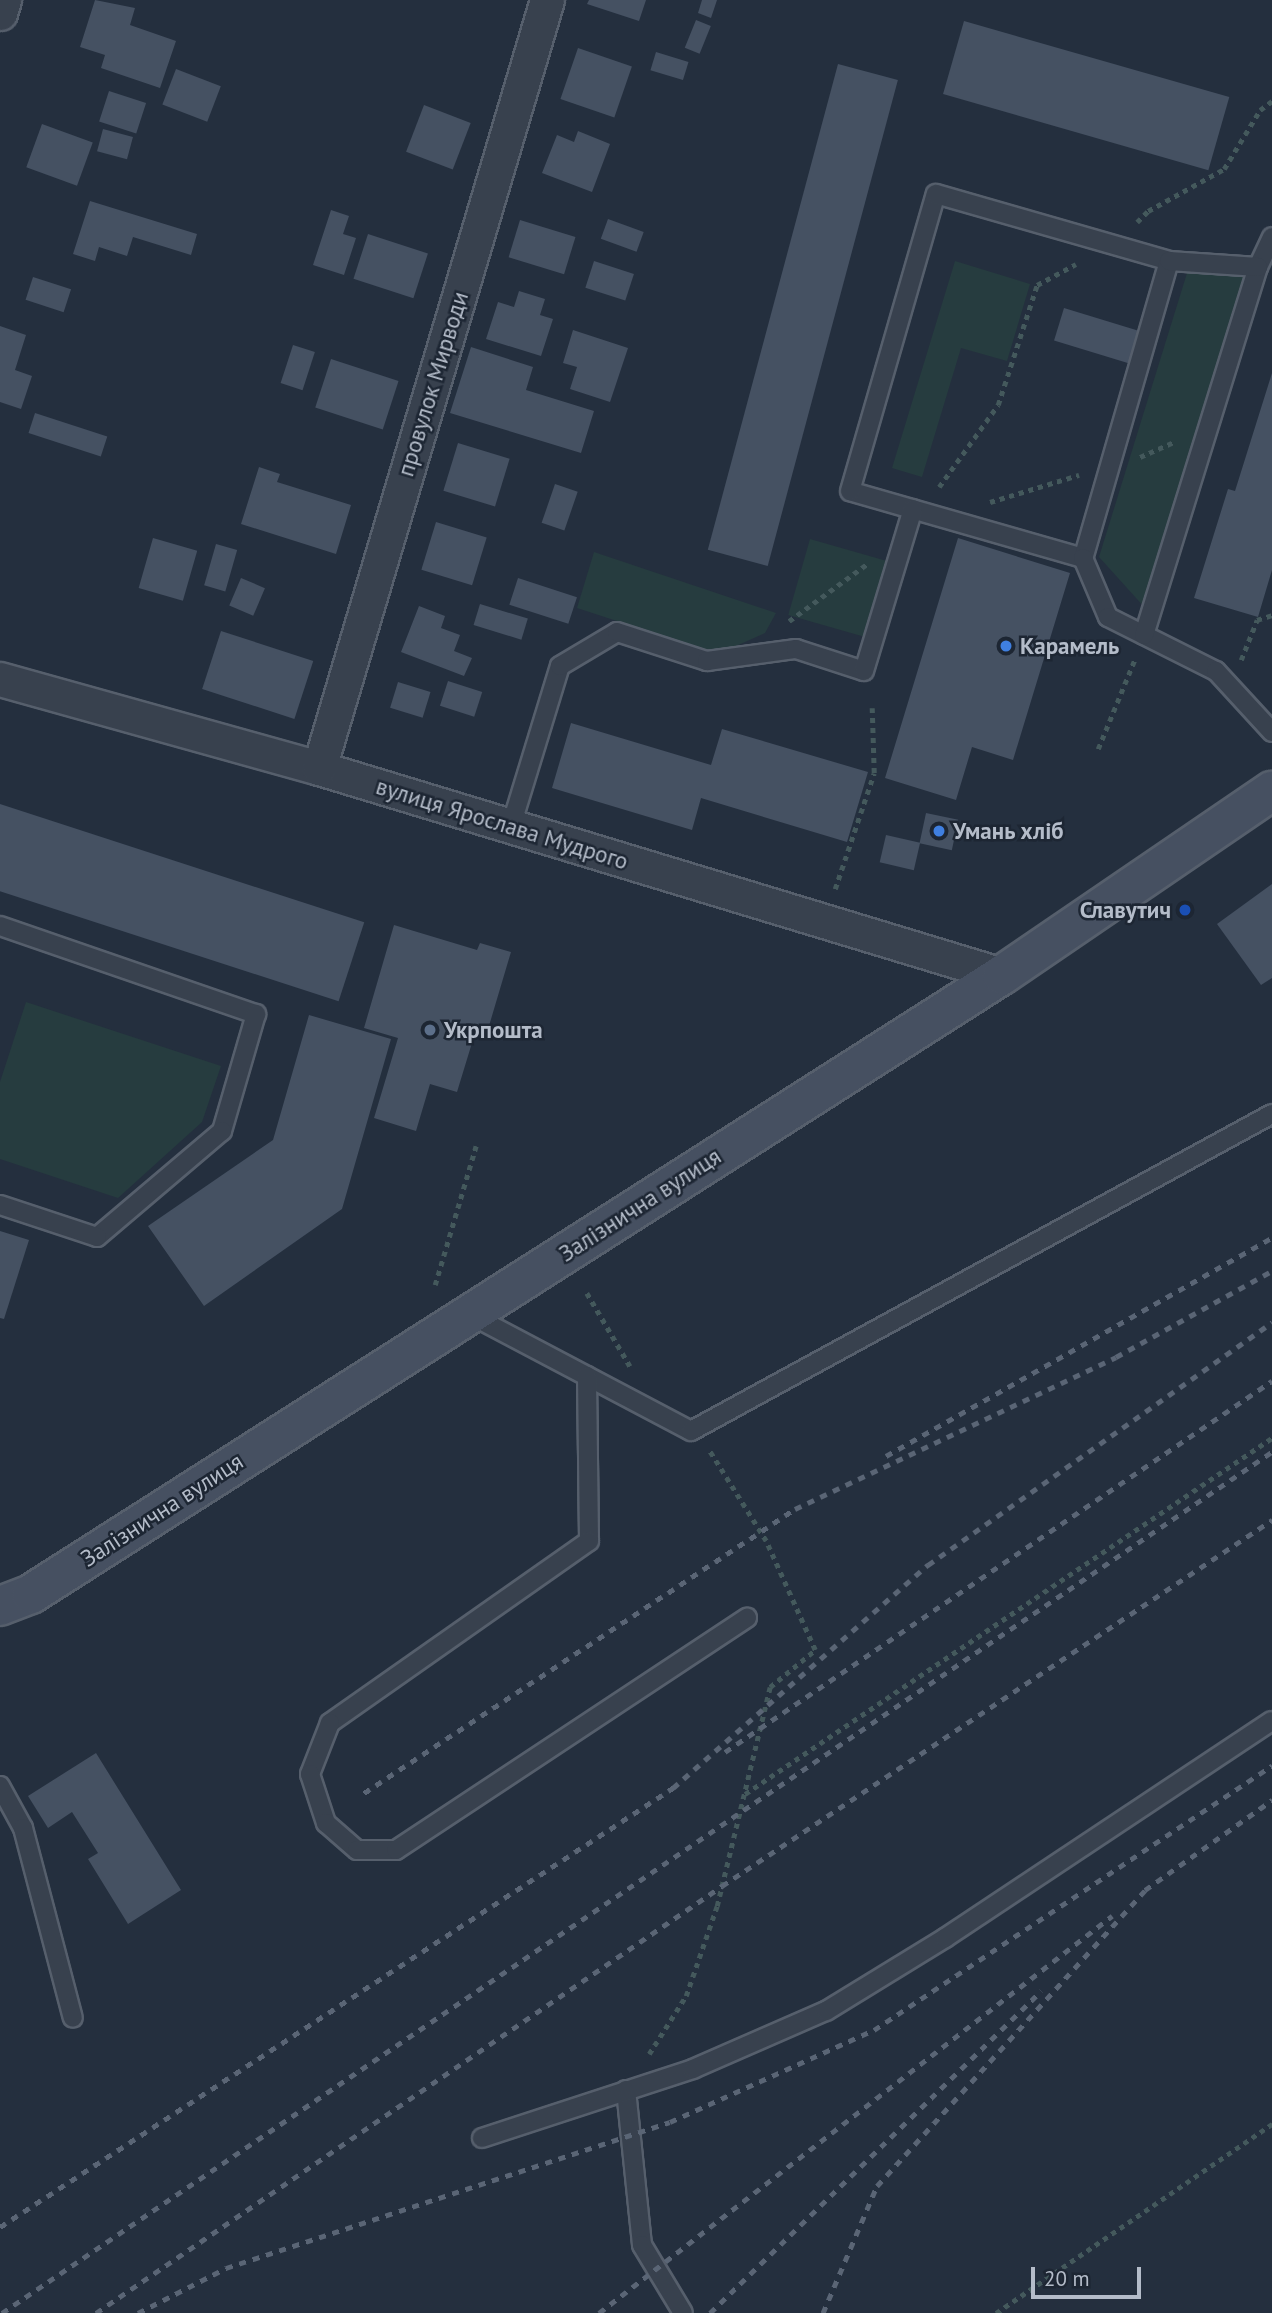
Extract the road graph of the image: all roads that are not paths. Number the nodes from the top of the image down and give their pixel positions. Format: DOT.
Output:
graph roads {
  1 [pos="4,0"];
  2 [pos="547,0"];
  3 [pos="0,13"];
  4 [pos="1272,237"];
  5 [pos="1169,261"];
  6 [pos="1258,267"];
  7 [pos="913,509"];
  8 [pos="1083,558"];
  9 [pos="1144,635"];
  10 [pos="0,679"];
  11 [pos="1272,732"];
  12 [pos="319,768"];
  13 [pos="1272,791"];
  14 [pos="511,826"];
  15 [pos="0,926"];
  16 [pos="1002,975"];
  17 [pos="1272,1114"];
  18 [pos="0,1205"];
  19 [pos="470,1314"];
  20 [pos="587,1376"];
  21 [pos="0,1606"];
  22 [pos="747,1618"];
  23 [pos="1272,1721"];
  24 [pos="0,1786"];
  25 [pos="73,2018"];
  26 [pos="626,2090"];
  27 [pos="482,2138"];
  28 [pos="683,2313"];
  1 -- 3 [label="street"];
  2 -- 12 [label="street, провулок Мирводи"];
  4 -- 6 [label="lane"];
  5 -- 6 [label="lane"];
  5 -- 7 [label="lane"];
  5 -- 8 [label="lane"];
  6 -- 9 [label="lane"];
  7 -- 8 [label="lane"];
  7 -- 14 [label="lane"];
  8 -- 9 [label="lane"];
  9 -- 11 [label="lane"];
  10 -- 12 [label="street, вулиця Ярослава Мудрого"];
  12 -- 14 [label="street, вулиця Ярослава Мудрого"];
  13 -- 16 [label="main road, Залізнична вулиця"];
  14 -- 16 [label="street, вулиця Ярослава Мудрого"];
  15 -- 18 [label="lane"];
  16 -- 19 [label="main road, Залізнична вулиця"];
  17 -- 20 [label="lane"];
  19 -- 20 [label="lane"];
  19 -- 21 [label="main road, Залізнична вулиця"];
  20 -- 22 [label="lane"];
  23 -- 26 [label="lane"];
  24 -- 25 [label="lane"];
  26 -- 27 [label="lane"];
  26 -- 28 [label="lane"];
}
